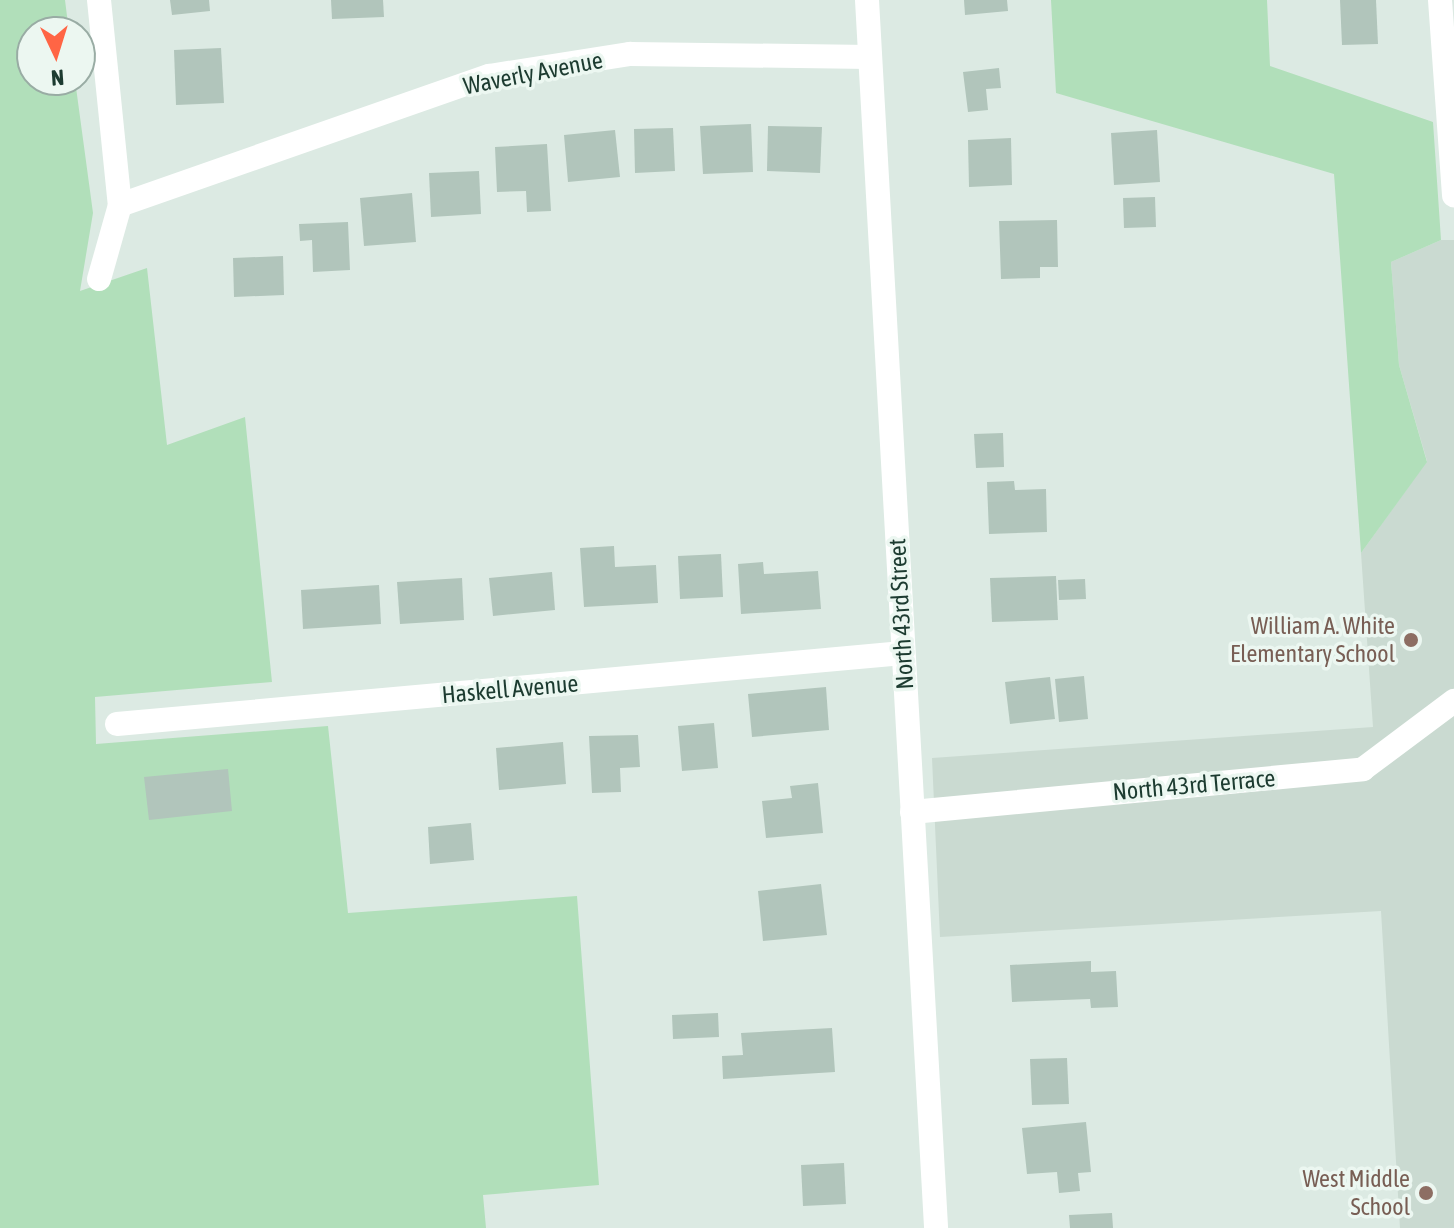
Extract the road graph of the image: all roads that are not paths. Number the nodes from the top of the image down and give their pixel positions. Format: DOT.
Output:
graph roads {
  1 [pos="99,0"];
  2 [pos="867,0"];
  3 [pos="1440,0"];
  4 [pos="870,57"];
  5 [pos="1454,195"];
  6 [pos="120,205"];
  7 [pos="99,279"];
  8 [pos="903,653"];
  9 [pos="1454,701"];
  10 [pos="117,724"];
  11 [pos="912,812"];
  12 [pos="936,1228"];
  1 -- 6 [label="street"];
  2 -- 4 [label="street, North 43rd Street"];
  3 -- 5 [label="street"];
  4 -- 6 [label="street, Waverly Avenue"];
  4 -- 8 [label="street, North 43rd Street"];
  6 -- 7 [label="street"];
  8 -- 10 [label="street, Haskell Avenue"];
  8 -- 11 [label="street, North 43rd Street"];
  9 -- 11 [label="street, North 43rd Terrace"];
  11 -- 12 [label="street, North 43rd Street"];
}
